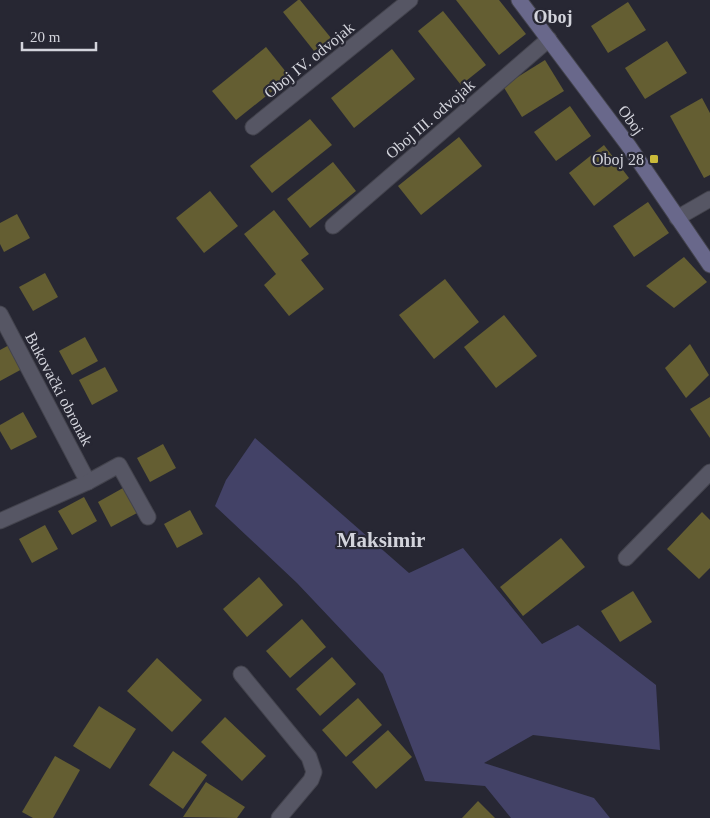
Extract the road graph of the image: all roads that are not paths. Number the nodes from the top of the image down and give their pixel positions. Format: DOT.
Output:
graph roads {
  1 [pos="410,0"];
  2 [pos="519,0"];
  3 [pos="549,39"];
  4 [pos="253,127"];
  5 [pos="710,199"];
  6 [pos="677,218"];
  7 [pos="333,226"];
  8 [pos="710,265"];
  9 [pos="0,314"];
  10 [pos="710,472"];
  11 [pos="88,482"];
  12 [pos="148,517"];
  13 [pos="0,521"];
  14 [pos="626,558"];
  15 [pos="241,674"];
  16 [pos="279,818"];
  1 -- 4 [label="street, Oboj IV. odvojak"];
  2 -- 3 [label="street, Oboj"];
  3 -- 6 [label="street, Oboj"];
  3 -- 7 [label="street, Oboj III. odvojak"];
  5 -- 6 [label="street"];
  6 -- 8 [label="street, Oboj"];
  9 -- 11 [label="street, Bukovački obronak"];
  10 -- 14 [label="street"];
  11 -- 12 [label="street"];
  11 -- 13 [label="street"];
  15 -- 16 [label="street"];
}
